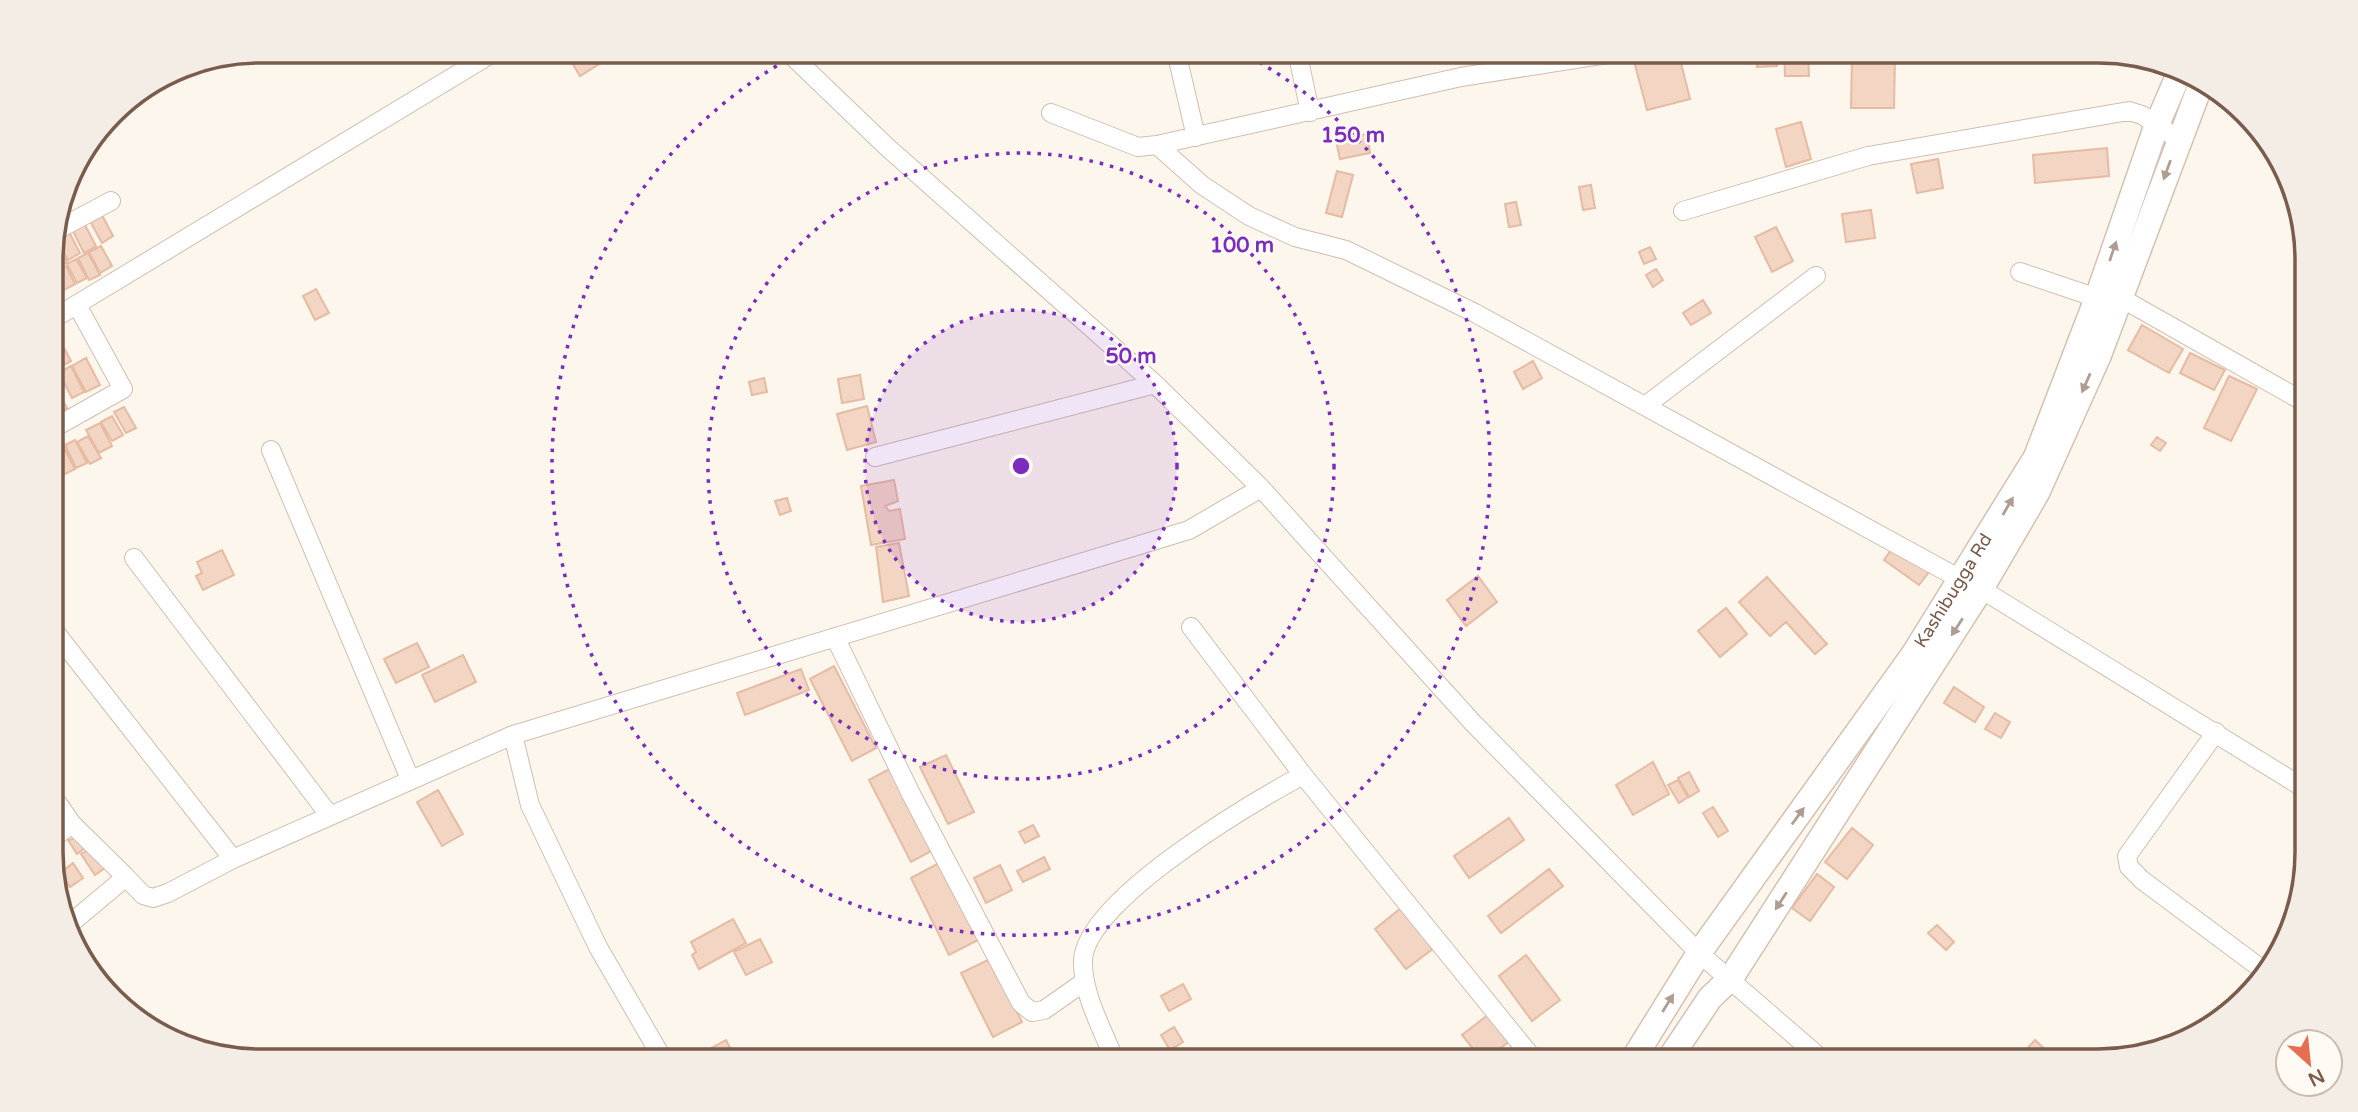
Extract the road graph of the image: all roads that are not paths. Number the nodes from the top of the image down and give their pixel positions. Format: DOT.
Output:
graph roads {
  1 [pos="476,63"];
  2 [pos="800,63"];
  3 [pos="1180,63"];
  4 [pos="1300,63"];
  5 [pos="1547,63"];
  6 [pos="2176,80"];
  7 [pos="2198,91"];
  8 [pos="1310,112"];
  9 [pos="1051,113"];
  10 [pos="2156,127"];
  11 [pos="1196,137"];
  12 [pos="2178,139"];
  13 [pos="1157,145"];
  14 [pos="111,201"];
  15 [pos="1683,211"];
  16 [pos="67,225"];
  17 [pos="2020,272"];
  18 [pos="1816,276"];
  19 [pos="2109,298"];
  20 [pos="77,304"];
  21 [pos="63,313"];
  22 [pos="1156,384"];
  23 [pos="2295,397"];
  24 [pos="1645,406"];
  25 [pos="63,423"];
  26 [pos="271,450"];
  27 [pos="875,457"];
  28 [pos="1261,488"];
  29 [pos="134,558"];
  30 [pos="1971,584"];
  31 [pos="1191,627"];
  32 [pos="835,639"];
  33 [pos="63,642"];
  34 [pos="2216,732"];
  35 [pos="513,735"];
  36 [pos="1303,775"];
  37 [pos="410,779"];
  38 [pos="2295,782"];
  39 [pos="63,811"];
  40 [pos="330,816"];
  41 [pos="72,824"];
  42 [pos="63,830"];
  43 [pos="233,859"];
  44 [pos="125,877"];
  45 [pos="75,919"];
  46 [pos="1699,953"];
  47 [pos="2258,966"];
  48 [pos="1731,978"];
  49 [pos="1084,982"];
  50 [pos="657,1049"];
  51 [pos="1110,1049"];
  52 [pos="1525,1049"];
  53 [pos="1639,1049"];
  54 [pos="1676,1049"];
  55 [pos="1811,1049"];
  1 -- 20 [label="street"];
  2 -- 22 [label="street"];
  3 -- 11 [label="street"];
  4 -- 8 [label="street"];
  5 -- 8 [label="street"];
  6 -- 10 [label="main road, Kashibugga Rd"];
  7 -- 12 [label="main road, Kashibugga Rd"];
  8 -- 11 [label="street"];
  9 -- 13 [label="street"];
  10 -- 12 [label="street"];
  10 -- 15 [label="street"];
  19 -- 10 [label="main road, Kashibugga Rd, one-way"];
  11 -- 13 [label="street"];
  12 -- 19 [label="main road, Kashibugga Rd, one-way"];
  13 -- 24 [label="street"];
  14 -- 16 [label="street"];
  17 -- 19 [label="street"];
  18 -- 24 [label="street"];
  19 -- 23 [label="street"];
  19 -- 30 [label="main road, Kashibugga Rd"];
  20 -- 21 [label="street"];
  20 -- 25 [label="street"];
  22 -- 27 [label="street"];
  22 -- 28 [label="street"];
  24 -- 30 [label="street"];
  26 -- 37 [label="street"];
  28 -- 32 [label="street"];
  28 -- 46 [label="street"];
  29 -- 40 [label="street"];
  30 -- 34 [label="street"];
  46 -- 30 [label="main road, Kashibugga Rd, one-way"];
  30 -- 48 [label="main road, Kashibugga Rd, one-way"];
  31 -- 36 [label="street"];
  32 -- 35 [label="street"];
  32 -- 49 [label="street"];
  33 -- 43 [label="street"];
  34 -- 38 [label="street"];
  34 -- 47 [label="street"];
  35 -- 37 [label="street"];
  35 -- 50 [label="street"];
  36 -- 49 [label="street"];
  36 -- 52 [label="street"];
  37 -- 40 [label="street"];
  39 -- 41 [label="street"];
  40 -- 43 [label="street"];
  41 -- 42 [label="street"];
  41 -- 44 [label="street"];
  43 -- 44 [label="street"];
  44 -- 45 [label="street"];
  46 -- 48 [label="street"];
  53 -- 46 [label="main road, Kashibugga Rd, one-way"];
  48 -- 54 [label="main road, Kashibugga Rd"];
  48 -- 55 [label="street"];
  49 -- 51 [label="street"];
}
